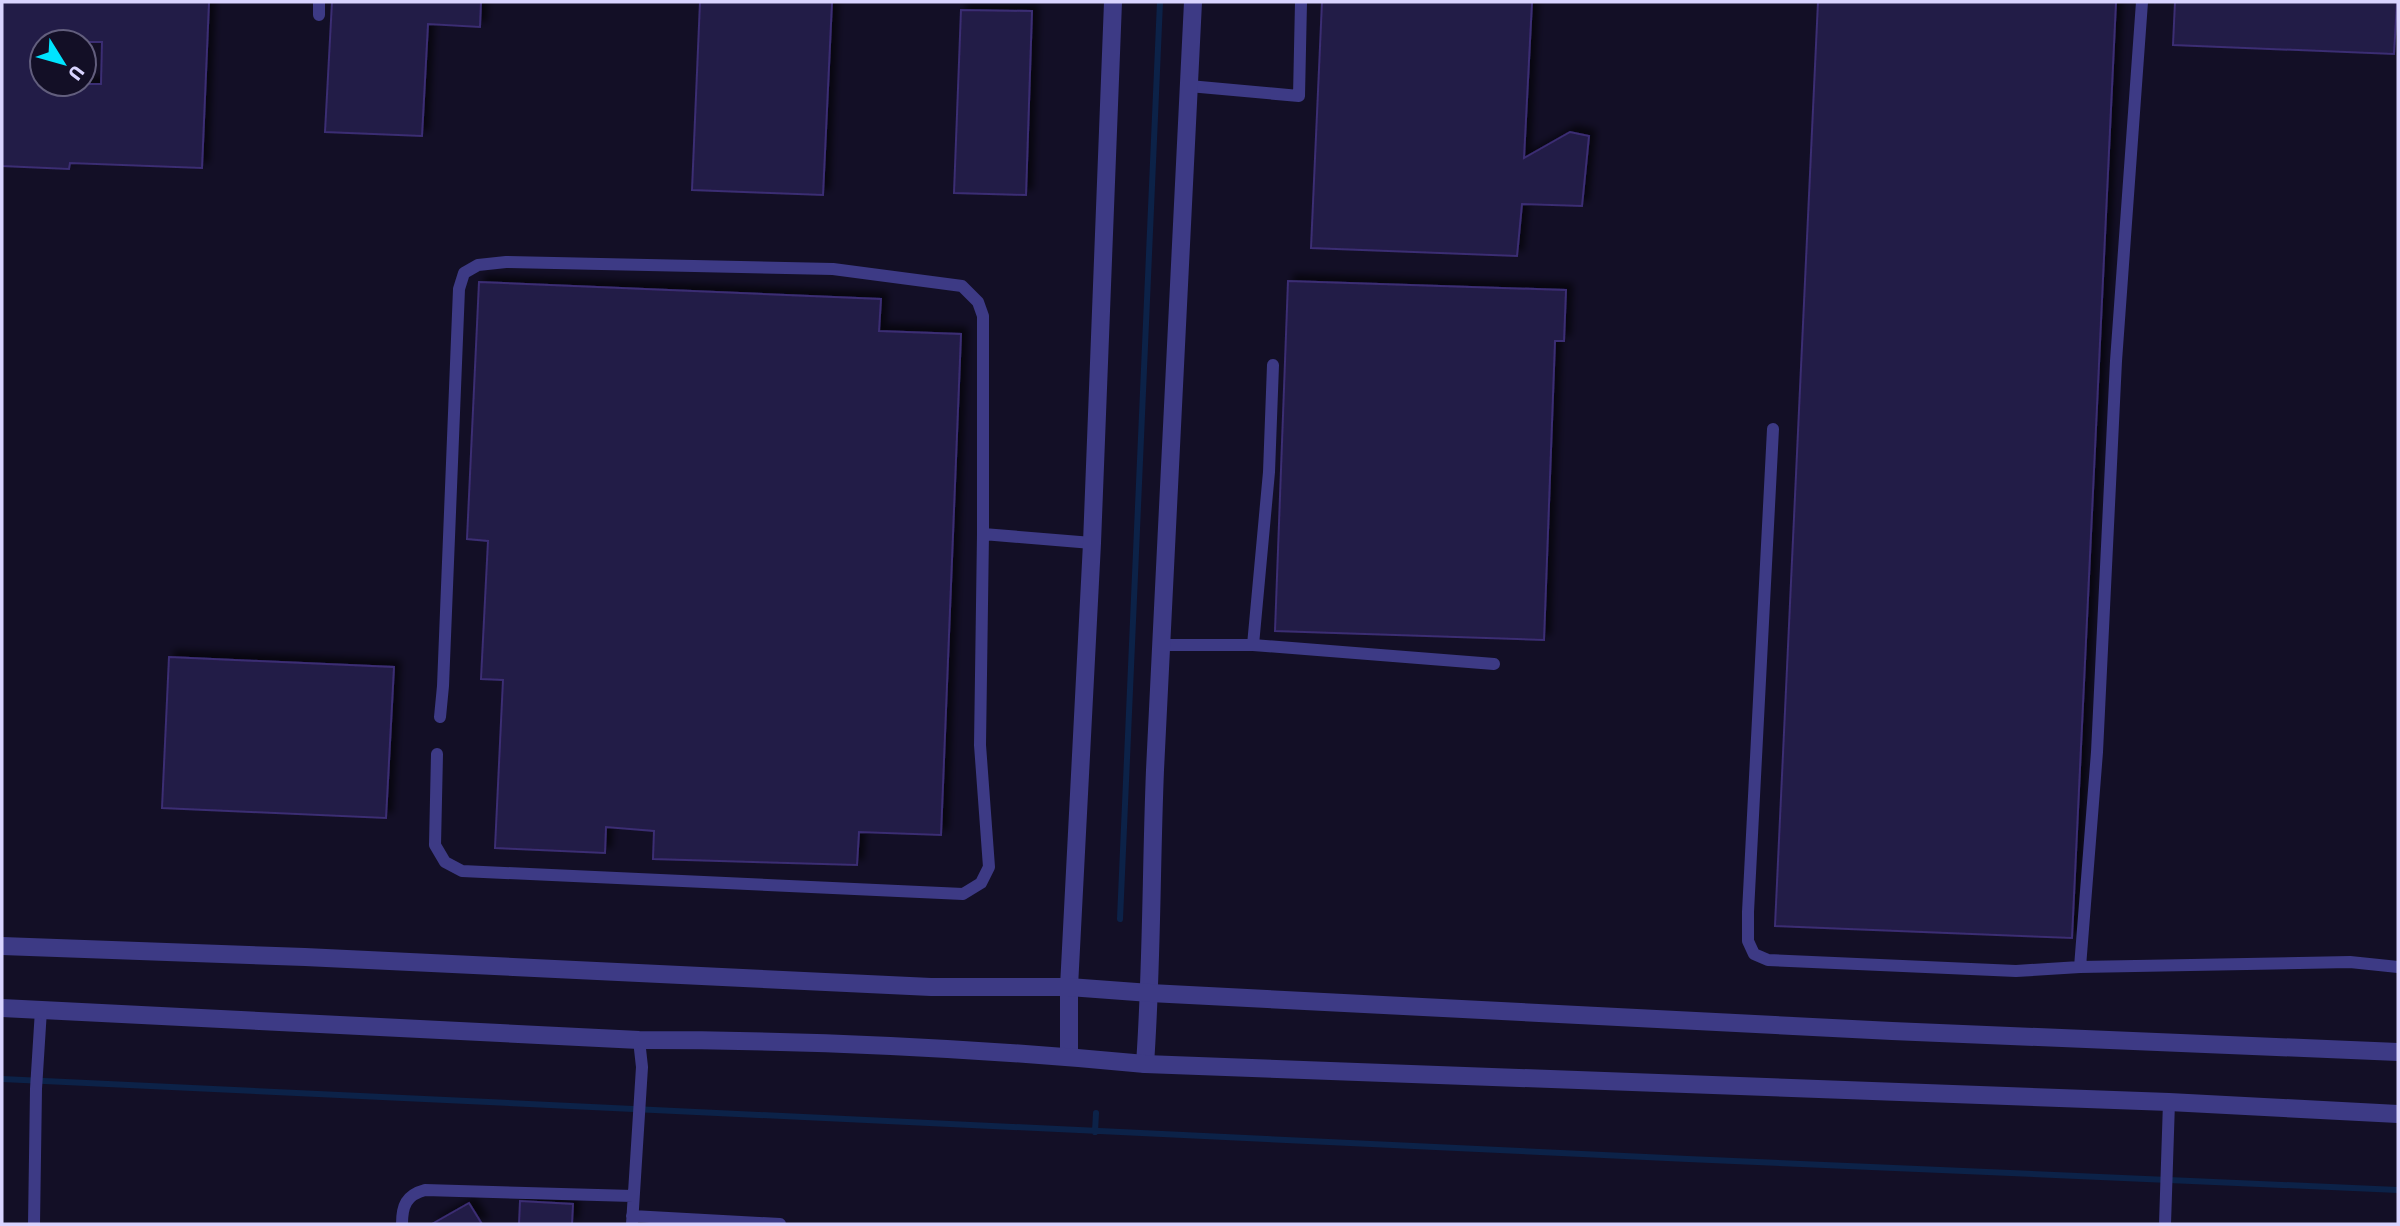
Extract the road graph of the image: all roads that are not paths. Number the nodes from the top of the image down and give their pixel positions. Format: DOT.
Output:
graph roads {
  1 [pos="1113,2"];
  2 [pos="1194,2"];
  3 [pos="1301,2"];
  4 [pos="2142,2"];
  5 [pos="1189,86"];
  6 [pos="1273,365"];
  7 [pos="1773,429"];
  8 [pos="983,534"];
  9 [pos="1092,543"];
  10 [pos="1160,645"];
  11 [pos="1253,645"];
  12 [pos="1494,664"];
  13 [pos="440,717"];
  14 [pos="437,754"];
  15 [pos="2,946"];
  16 [pos="2080,967"];
  17 [pos="2398,967"];
  18 [pos="1069,986"];
  19 [pos="1150,993"];
  20 [pos="2,1008"];
  21 [pos="41,1010"];
  22 [pos="639,1040"];
  23 [pos="2398,1052"];
  24 [pos="1069,1057"];
  25 [pos="1145,1064"];
  26 [pos="2169,1102"];
  27 [pos="2398,1114"];
  28 [pos="633,1196"];
  29 [pos="632,1220"];
  30 [pos="672,1222"];
  31 [pos="34,1224"];
  32 [pos="402,1224"];
  33 [pos="780,1224"];
  34 [pos="2165,1224"];
  1 -- 9 [label="street"];
  2 -- 5 [label="street"];
  3 -- 5 [label="lane"];
  4 -- 16 [label="lane"];
  5 -- 10 [label="street"];
  6 -- 11 [label="lane"];
  7 -- 16 [label="lane"];
  8 -- 9 [label="lane"];
  8 -- 13 [label="lane"];
  8 -- 14 [label="lane"];
  9 -- 18 [label="street"];
  10 -- 11 [label="lane"];
  10 -- 19 [label="street"];
  11 -- 12 [label="lane"];
  15 -- 18 [label="street"];
  16 -- 17 [label="lane"];
  18 -- 19 [label="street"];
  18 -- 24 [label="street"];
  19 -- 23 [label="street"];
  19 -- 25 [label="street"];
  20 -- 21 [label="street"];
  21 -- 22 [label="street"];
  21 -- 31 [label="lane"];
  22 -- 24 [label="street"];
  22 -- 28 [label="lane"];
  24 -- 25 [label="street"];
  25 -- 26 [label="street"];
  26 -- 27 [label="street"];
  26 -- 34 [label="lane"];
  28 -- 29 [label="lane"];
  28 -- 32 [label="lane"];
  29 -- 30 [label="lane"];
  30 -- 33 [label="lane"];
}
